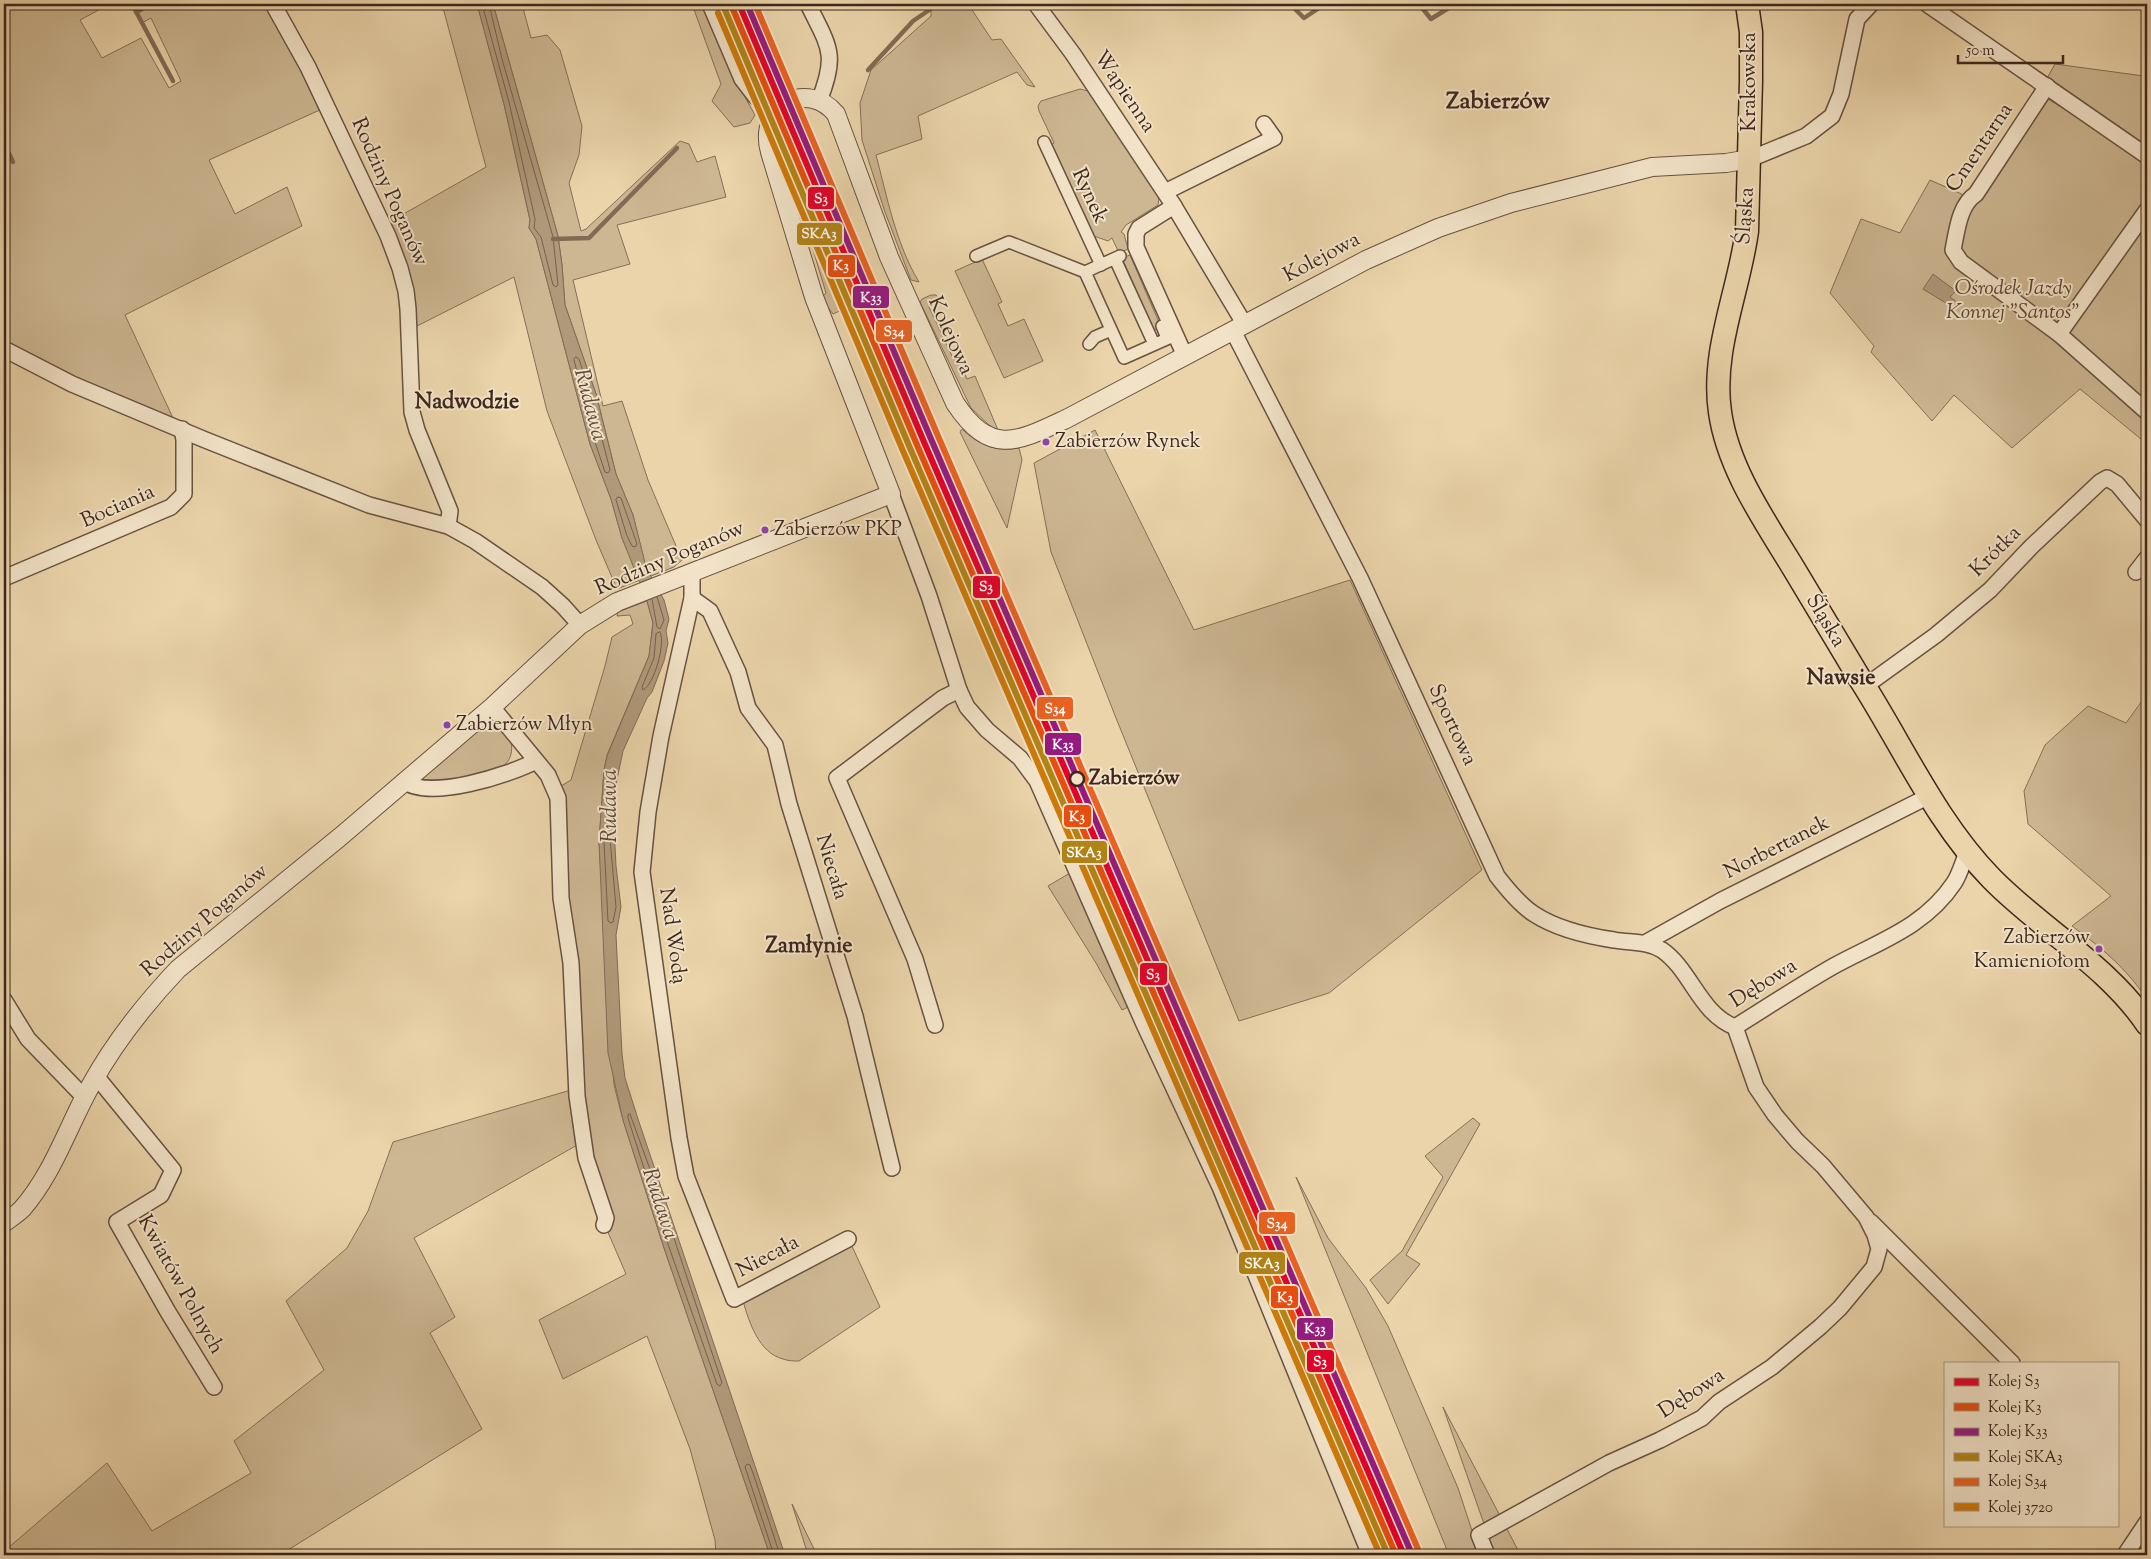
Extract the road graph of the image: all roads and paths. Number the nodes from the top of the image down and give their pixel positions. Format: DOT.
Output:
graph roads {
  1 [pos="273,4"];
  2 [pos="710,4"];
  3 [pos="808,4"];
  4 [pos="1036,4"];
  5 [pos="1748,4"];
  6 [pos="1870,4"];
  7 [pos="1927,4"];
  8 [pos="2047,86"];
  9 [pos="819,101"];
  10 [pos="774,113"];
  11 [pos="1264,124"];
  12 [pos="1044,142"];
  13 [pos="2147,156"];
  14 [pos="1750,159"];
  15 [pos="1165,192"];
  16 [pos="1174,206"];
  17 [pos="2147,210"];
  18 [pos="976,256"];
  19 [pos="1101,265"];
  20 [pos="1085,272"];
  21 [pos="1162,326"];
  22 [pos="1239,328"];
  23 [pos="1111,330"];
  24 [pos="2059,334"];
  25 [pos="1089,344"];
  26 [pos="1154,344"];
  27 [pos="4,349"];
  28 [pos="1185,356"];
  29 [pos="2147,412"];
  30 [pos="182,429"];
  31 [pos="891,494"];
  32 [pos="2147,520"];
  33 [pos="448,526"];
  34 [pos="2147,558"];
  35 [pos="2136,572"];
  36 [pos="686,575"];
  37 [pos="4,578"];
  38 [pos="692,598"];
  39 [pos="580,625"];
  40 [pos="1864,687"];
  41 [pos="959,690"];
  42 [pos="492,707"];
  43 [pos="536,761"];
  44 [pos="404,781"];
  45 [pos="1929,796"];
  46 [pos="1967,852"];
  47 [pos="1645,943"];
  48 [pos="4,1000"];
  49 [pos="2147,1024"];
  50 [pos="935,1025"];
  51 [pos="1735,1027"];
  52 [pos="96,1076"];
  53 [pos="84,1097"];
  54 [pos="892,1168"];
  55 [pos="1866,1217"];
  56 [pos="4,1223"];
  57 [pos="604,1226"];
  58 [pos="848,1240"];
  59 [pos="1879,1249"];
  60 [pos="1908,1257"];
  61 [pos="734,1300"];
  62 [pos="2011,1362"];
  63 [pos="214,1387"];
  64 [pos="2147,1522"];
  65 [pos="1370,1555"];
  66 [pos="1486,1555"];
  67 [pos="2125,1555"];
  1 -- 33 [label="street, Rodziny Poganów"];
  2 -- 10 [label="street"];
  3 -- 9 [label="street"];
  4 -- 15 [label="street, Wapienna"];
  5 -- 14 [label="main road, Krakowska"];
  6 -- 14 [label="street"];
  7 -- 8 [label="street"];
  8 -- 13 [label="street"];
  8 -- 24 [label="street, Cmentarna"];
  9 -- 10 [label="street"];
  9 -- 28 [label="street, Kolejowa"];
  10 -- 31 [label="street"];
  11 -- 15 [label="street"];
  12 -- 19 [label="street, Rynek"];
  14 -- 22 [label="street, Kolejowa"];
  14 -- 40 [label="main road, Śląska"];
  15 -- 16 [label="street, Wapienna"];
  16 -- 22 [label="street, Wapienna"];
  16 -- 28 [label="street"];
  17 -- 24 [label="street"];
  18 -- 20 [label="street"];
  19 -- 20 [label="street"];
  19 -- 26 [label="street"];
  20 -- 23 [label="street"];
  21 -- 26 [label="street"];
  22 -- 28 [label="street, Kolejowa"];
  22 -- 47 [label="street, Sportowa"];
  23 -- 25 [label="street"];
  23 -- 26 [label="street"];
  24 -- 29 [label="street, Cmentarna"];
  27 -- 30 [label="street, Rodziny Poganów"];
  30 -- 33 [label="street, Rodziny Poganów"];
  30 -- 37 [label="street, Bociania"];
  31 -- 36 [label="street, Rodziny Poganów"];
  31 -- 41 [label="street"];
  32 -- 40 [label="street, Krótka"];
  33 -- 39 [label="street, Rodziny Poganów"];
  34 -- 35 [label="street"];
  36 -- 38 [label="street, Nad Wodą"];
  36 -- 39 [label="street, Rodziny Poganów"];
  38 -- 54 [label="street, Niecała"];
  38 -- 61 [label="street, Nad Wodą"];
  39 -- 42 [label="street, Rodziny Poganów"];
  40 -- 45 [label="main road, Śląska"];
  41 -- 50 [label="street"];
  41 -- 65 [label="street"];
  42 -- 43 [label="street"];
  42 -- 44 [label="street, Rodziny Poganów"];
  43 -- 44 [label="street"];
  43 -- 57 [label="street"];
  44 -- 52 [label="street, Rodziny Poganów"];
  45 -- 46 [label="main road, Śląska"];
  45 -- 47 [label="street, Norbertanek"];
  46 -- 49 [label="main road, Śląska"];
  46 -- 51 [label="street, Dębowa"];
  47 -- 51 [label="street, Sportowa"];
  48 -- 53 [label="street"];
  51 -- 55 [label="street, Dębowa"];
  52 -- 53 [label="street, Rodziny Poganów"];
  52 -- 63 [label="street, Kwiatów Polnych"];
  53 -- 56 [label="street, Rodziny Poganów"];
  55 -- 59 [label="street, Dębowa"];
  55 -- 60 [label="street, Dębowa"];
  58 -- 61 [label="street, Niecała"];
  59 -- 60 [label="street"];
  59 -- 66 [label="street, Dębowa"];
  60 -- 62 [label="street, Dębowa"];
  64 -- 67 [label="street"];
}
